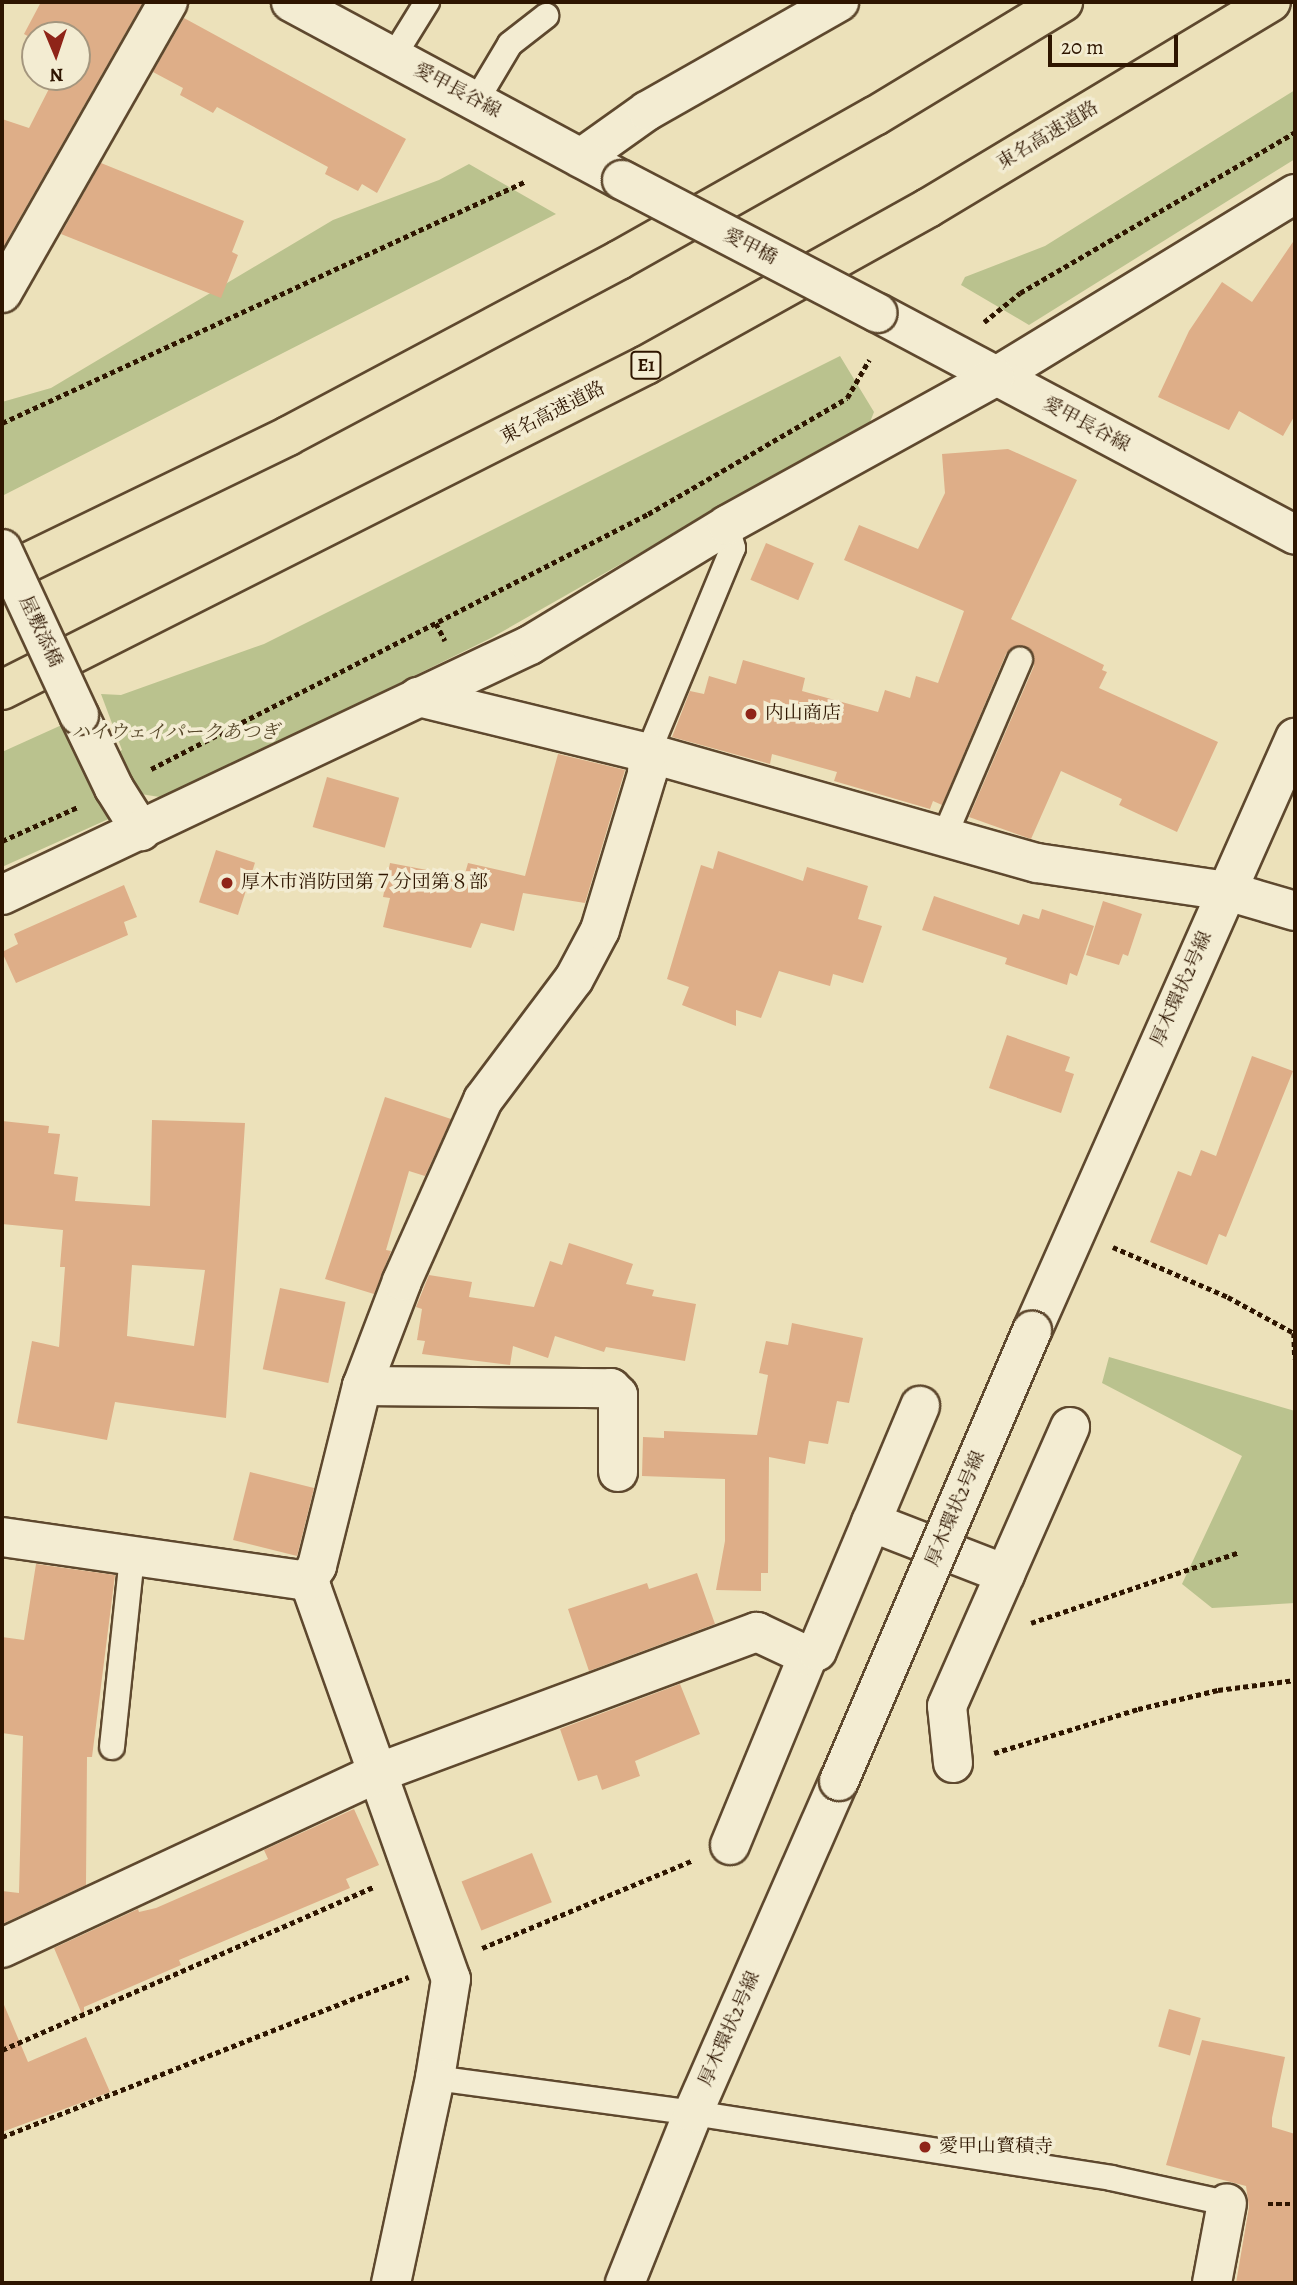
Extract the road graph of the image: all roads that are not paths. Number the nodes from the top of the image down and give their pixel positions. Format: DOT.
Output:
graph roads {
  1 [pos="168,2"];
  2 [pos="291,2"];
  3 [pos="426,2"];
  4 [pos="839,2"];
  5 [pos="1063,2"];
  6 [pos="1271,2"];
  7 [pos="546,16"];
  8 [pos="393,57"];
  9 [pos="476,101"];
  10 [pos="581,158"];
  11 [pos="622,180"];
  12 [pos="1295,194"];
  13 [pos="2,293"];
  14 [pos="878,313"];
  15 [pos="995,377"];
  16 [pos="727,525"];
  17 [pos="1295,535"];
  18 [pos="2,549"];
  19 [pos="2,575"];
  20 [pos="1020,660"];
  21 [pos="2,690"];
  22 [pos="418,697"];
  23 [pos="1295,738"];
  24 [pos="648,753"];
  25 [pos="141,831"];
  26 [pos="944,837"];
  27 [pos="1227,891"];
  28 [pos="2,895"];
  29 [pos="1295,911"];
  30 [pos="362,1386"];
  31 [pos="920,1406"];
  32 [pos="1070,1427"];
  33 [pos="618,1472"];
  34 [pos="871,1522"];
  35 [pos="2,1537"];
  36 [pos="132,1558"];
  37 [pos="1005,1574"];
  38 [pos="307,1581"];
  39 [pos="808,1656"];
  40 [pos="112,1747"];
  41 [pos="953,1763"];
  42 [pos="380,1772"];
  43 [pos="730,1845"];
  44 [pos="2,1948"];
  45 [pos="435,2078"];
  46 [pos="693,2113"];
  47 [pos="1227,2203"];
  48 [pos="391,2283"];
  49 [pos="625,2283"];
  50 [pos="1212,2283"];
  1 -- 13 [label="street"];
  2 -- 8 [label="street, 愛甲長谷線"];
  3 -- 8 [label="lane"];
  4 -- 10 [label="street"];
  5 -- 19 [label="highway"];
  6 -- 21 [label="highway, 東名高速道路 / E1"];
  7 -- 9 [label="lane"];
  8 -- 9 [label="street, 愛甲長谷線"];
  9 -- 10 [label="street, 愛甲長谷線"];
  10 -- 11 [label="street, 愛甲長谷線"];
  11 -- 14 [label="street, 愛甲橋, bridge"];
  12 -- 15 [label="street"];
  14 -- 15 [label="street, 愛甲長谷線"];
  15 -- 16 [label="street"];
  15 -- 17 [label="street, 愛甲長谷線"];
  16 -- 22 [label="street"];
  16 -- 24 [label="lane"];
  18 -- 25 [label="street, 屋敷添橋, bridge"];
  20 -- 26 [label="lane"];
  22 -- 24 [label="street"];
  22 -- 25 [label="street"];
  23 -- 27 [label="street, 厚木環状2号線"];
  24 -- 26 [label="street"];
  24 -- 30 [label="street"];
  25 -- 28 [label="street"];
  26 -- 27 [label="street"];
  27 -- 29 [label="street"];
  27 -- 46 [label="street, 厚木環状2号線, bridge"];
  30 -- 33 [label="street"];
  30 -- 38 [label="street"];
  31 -- 34 [label="street"];
  32 -- 37 [label="street"];
  34 -- 37 [label="street"];
  34 -- 39 [label="street"];
  35 -- 36 [label="street"];
  36 -- 38 [label="street"];
  36 -- 40 [label="lane"];
  37 -- 41 [label="street"];
  38 -- 42 [label="street"];
  39 -- 42 [label="street"];
  39 -- 43 [label="street"];
  42 -- 44 [label="street"];
  42 -- 45 [label="street"];
  45 -- 46 [label="lane"];
  45 -- 48 [label="street"];
  46 -- 47 [label="lane"];
  46 -- 49 [label="street, 厚木環状2号線"];
  47 -- 50 [label="street"];
}
